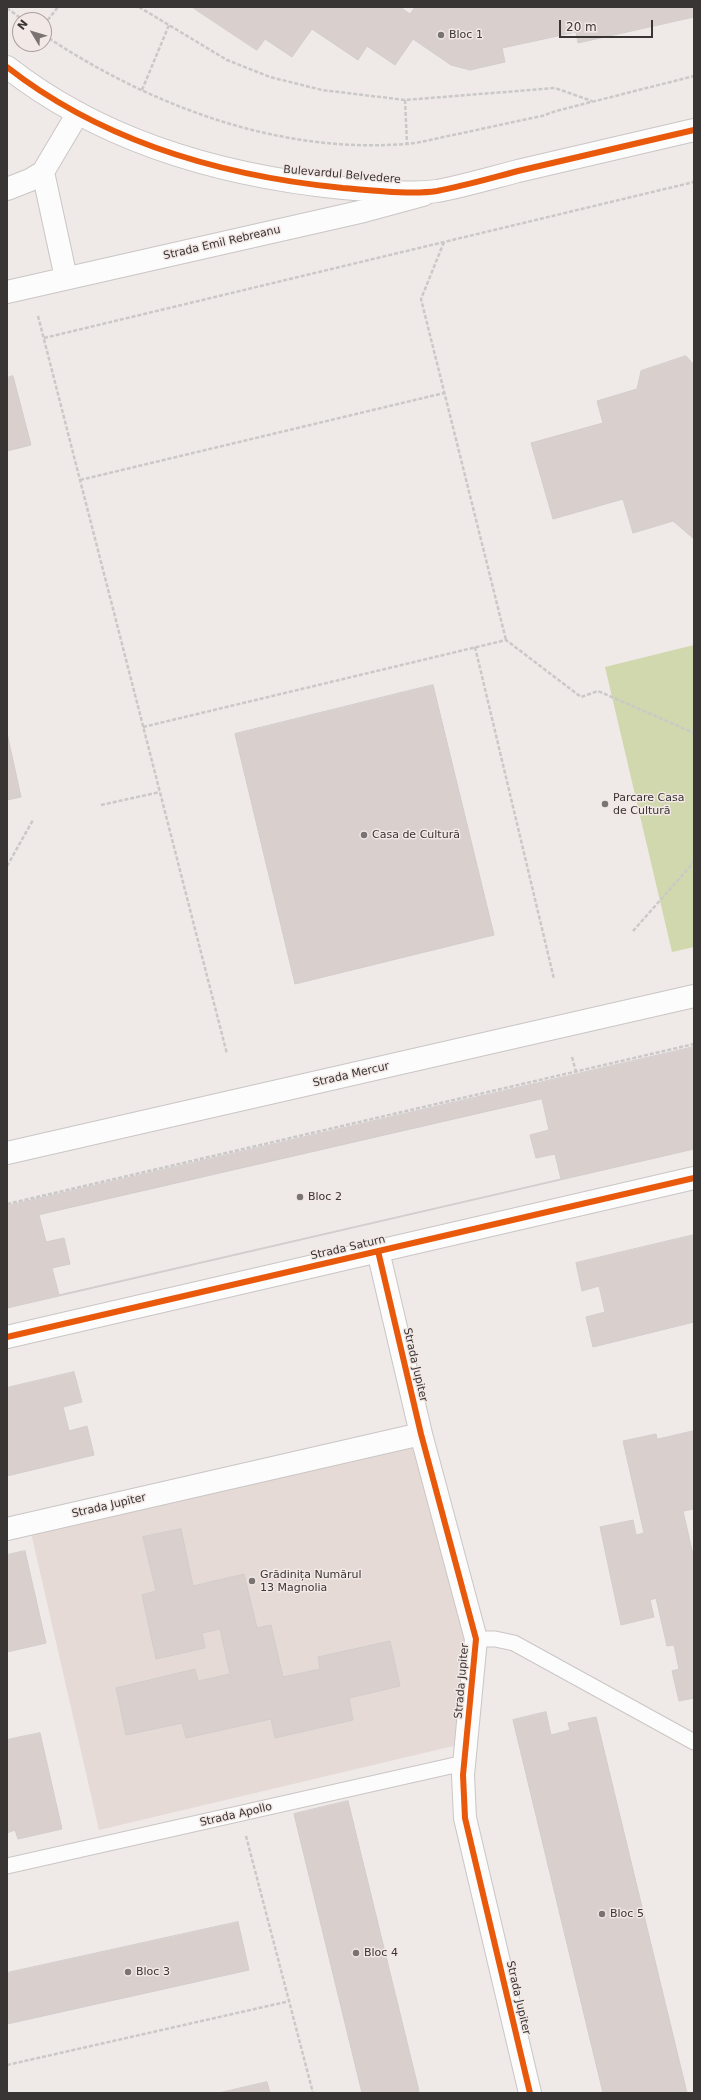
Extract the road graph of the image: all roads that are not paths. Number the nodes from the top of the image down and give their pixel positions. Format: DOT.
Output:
graph roads {
  1 [pos="7,67"];
  2 [pos="78,113"];
  3 [pos="694,130"];
  4 [pos="43,172"];
  5 [pos="7,189"];
  6 [pos="436,191"];
  7 [pos="66,278"];
  8 [pos="7,292"];
  9 [pos="694,996"];
  10 [pos="7,1153"];
  11 [pos="694,1178"];
  12 [pos="378,1251"];
  13 [pos="7,1337"];
  14 [pos="421,1434"];
  15 [pos="7,1529"];
  16 [pos="476,1639"];
  17 [pos="694,1742"];
  18 [pos="464,1764"];
  19 [pos="7,1866"];
  20 [pos="530,2093"];
  1 -- 2 [label="street, Bulevardul Belvedere"];
  2 -- 4 [label="street"];
  2 -- 6 [label="street, Bulevardul Belvedere"];
  3 -- 6 [label="street, Bulevardul Belvedere"];
  4 -- 5 [label="street"];
  4 -- 7 [label="street"];
  6 -- 7 [label="street, Strada Emil Rebreanu"];
  7 -- 8 [label="street, Strada Emil Rebreanu"];
  9 -- 10 [label="street, Strada Mercur"];
  11 -- 12 [label="street, Strada Saturn"];
  12 -- 13 [label="street, Strada Saturn"];
  12 -- 14 [label="street, Strada Jupiter"];
  14 -- 15 [label="street, Strada Jupiter"];
  14 -- 16 [label="street, Strada Jupiter"];
  16 -- 17 [label="lane, Strada Jupiter"];
  16 -- 18 [label="street, Strada Jupiter"];
  18 -- 19 [label="lane, Strada Apollo"];
  18 -- 20 [label="street, Strada Jupiter"];
}
